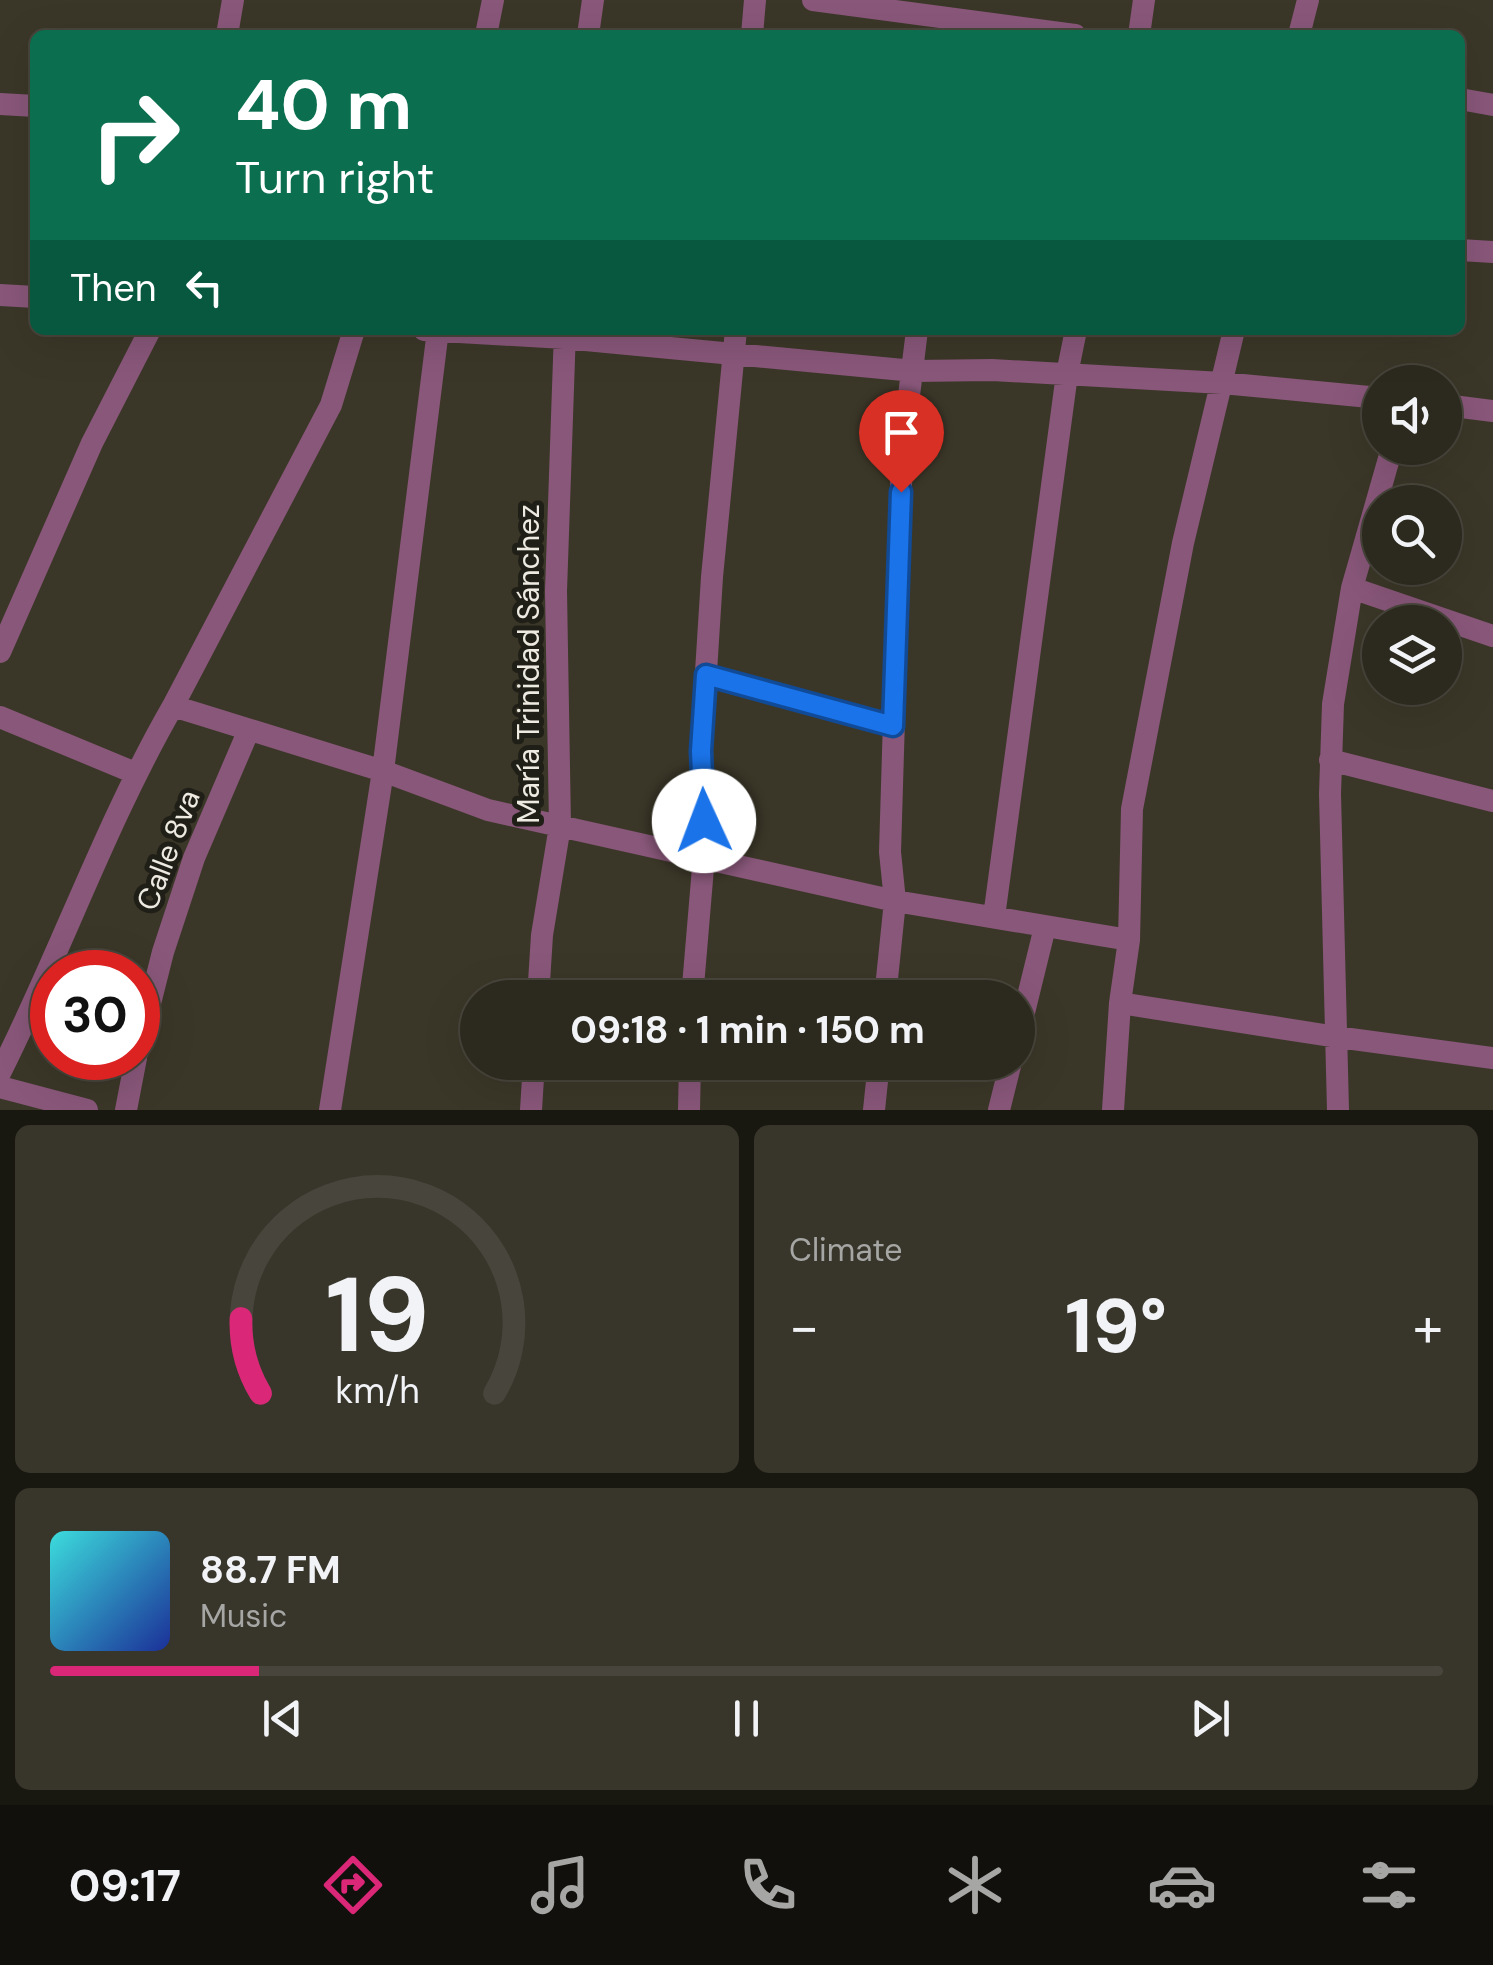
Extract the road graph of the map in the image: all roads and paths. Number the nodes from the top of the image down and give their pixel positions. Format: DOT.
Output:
graph roads {
  1 [pos="233,0"];
  2 [pos="493,0"];
  3 [pos="593,0"];
  4 [pos="755,0"];
  5 [pos="813,0"];
  6 [pos="1144,0"];
  7 [pos="1308,0"];
  8 [pos="938,17"];
  9 [pos="228,30"];
  10 [pos="487,30"];
  11 [pos="589,30"];
  12 [pos="752,30"];
  13 [pos="1037,30"];
  14 [pos="1140,30"];
  15 [pos="1300,30"];
  16 [pos="1465,101"];
  17 [pos="0,104"];
  18 [pos="1493,105"];
  19 [pos="30,106"];
  20 [pos="1465,250"];
  21 [pos="1493,252"];
  22 [pos="0,295"];
  23 [pos="30,297"];
  24 [pos="147,335"];
  25 [pos="352,335"];
  26 [pos="433,335"];
  27 [pos="565,335"];
  28 [pos="586,335"];
  29 [pos="916,335"];
  30 [pos="1075,335"];
  31 [pos="1233,335"];
  32 [pos="736,342"];
  33 [pos="914,370"];
  34 [pos="1066,374"];
  35 [pos="1222,383"];
  36 [pos="1362,396"];
  37 [pos="1462,407"];
  38 [pos="1493,411"];
  39 [pos="1387,465"];
  40 [pos="1352,588"];
  41 [pos="1493,636"];
  42 [pos="0,652"];
  43 [pos="706,675"];
  44 [pos="174,706"];
  45 [pos="0,717"];
  46 [pos="893,726"];
  47 [pos="248,732"];
  48 [pos="1330,760"];
  49 [pos="135,772"];
  50 [pos="382,772"];
  51 [pos="1493,801"];
  52 [pos="560,826"];
  53 [pos="704,856"];
  54 [pos="895,901"];
  55 [pos="994,917"];
  56 [pos="1045,926"];
  57 [pos="1129,940"];
  58 [pos="160,960"];
  59 [pos="539,980"];
  60 [pos="694,980"];
  61 [pos="887,980"];
  62 [pos="1032,980"];
  63 [pos="1120,1003"];
  64 [pos="1337,1037"];
  65 [pos="1493,1058"];
  66 [pos="0,1073"];
  67 [pos="132,1080"];
  68 [pos="533,1080"];
  69 [pos="690,1080"];
  70 [pos="877,1080"];
  71 [pos="1006,1080"];
  72 [pos="0,1087"];
  73 [pos="87,1110"];
  74 [pos="126,1110"];
  75 [pos="330,1110"];
  76 [pos="532,1110"];
  77 [pos="689,1110"];
  78 [pos="874,1110"];
  79 [pos="999,1110"];
  80 [pos="1113,1110"];
  81 [pos="1338,1110"];
  1 -- 9 [label="street"];
  2 -- 10 [label="street"];
  3 -- 11 [label="street"];
  4 -- 12 [label="street"];
  5 -- 8 [label="street"];
  6 -- 14 [label="street"];
  7 -- 15 [label="street"];
  8 -- 13 [label="street"];
  16 -- 18 [label="street"];
  17 -- 19 [label="street"];
  20 -- 21 [label="street"];
  22 -- 23 [label="street"];
  24 -- 42 [label="street"];
  25 -- 44 [label="street"];
  26 -- 50 [label="street"];
  27 -- 52 [label="street, María Trinidad Sánchez"];
  28 -- 32 [label="street"];
  29 -- 33 [label="street"];
  30 -- 34 [label="street"];
  31 -- 35 [label="street"];
  32 -- 33 [label="street"];
  32 -- 43 [label="street"];
  33 -- 34 [label="street"];
  33 -- 46 [label="street"];
  34 -- 35 [label="street"];
  34 -- 55 [label="street"];
  35 -- 36 [label="street"];
  35 -- 57 [label="street"];
  37 -- 38 [label="street"];
  39 -- 40 [label="street"];
  40 -- 41 [label="street"];
  40 -- 48 [label="street"];
  43 -- 46 [label="street"];
  43 -- 53 [label="street"];
  44 -- 47 [label="street"];
  44 -- 49 [label="street"];
  45 -- 49 [label="street"];
  46 -- 54 [label="street"];
  47 -- 50 [label="street"];
  47 -- 58 [label="street, Calle 8va"];
  48 -- 51 [label="street"];
  48 -- 64 [label="street"];
  49 -- 66 [label="street"];
  50 -- 52 [label="street"];
  50 -- 75 [label="street"];
  52 -- 53 [label="street"];
  52 -- 59 [label="street, María Trinidad Sánchez"];
  53 -- 54 [label="street"];
  53 -- 60 [label="street"];
  54 -- 55 [label="street"];
  54 -- 61 [label="street"];
  55 -- 56 [label="street"];
  56 -- 57 [label="street"];
  56 -- 62 [label="street"];
  57 -- 63 [label="street"];
  63 -- 64 [label="street"];
  63 -- 80 [label="street"];
  64 -- 65 [label="street"];
  64 -- 81 [label="street"];
  67 -- 74 [label="street, Calle 8va"];
  68 -- 76 [label="street"];
  69 -- 77 [label="street"];
  70 -- 78 [label="street"];
  71 -- 79 [label="street"];
  72 -- 73 [label="street"];
}
